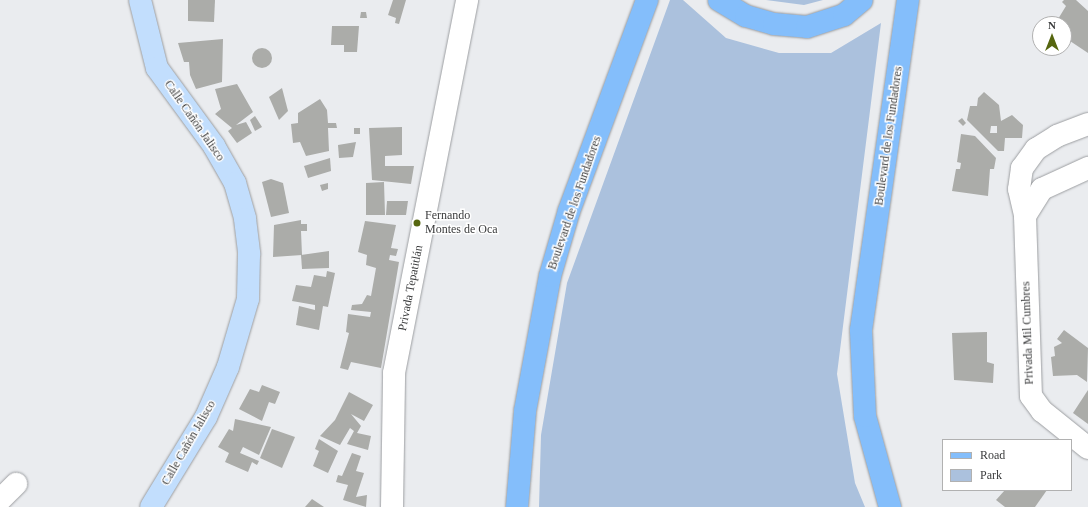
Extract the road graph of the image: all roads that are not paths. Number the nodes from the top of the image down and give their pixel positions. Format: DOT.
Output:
graph roads {
  1 [pos="140,0"];
  2 [pos="467,0"];
  3 [pos="648,0"];
  4 [pos="719,0"];
  5 [pos="862,0"];
  6 [pos="908,0"];
  7 [pos="1088,124"];
  8 [pos="1088,168"];
  9 [pos="1025,216"];
  10 [pos="1088,448"];
  11 [pos="16,484"];
  12 [pos="0,500"];
  13 [pos="151,507"];
  14 [pos="392,507"];
  15 [pos="517,507"];
  16 [pos="890,507"];
  1 -- 13 [label="street, Calle Cañón Jalisco"];
  2 -- 14 [label="street, Privada Tepatitlán"];
  3 -- 15 [label="main road, Boulevard de los Fundadores"];
  4 -- 5 [label="main road"];
  6 -- 16 [label="main road, Boulevard de los Fundadores"];
  7 -- 9 [label="street, Privada Mil Cumbres"];
  8 -- 9 [label="street"];
  9 -- 10 [label="street, Privada Mil Cumbres"];
  11 -- 12 [label="street"];
}
